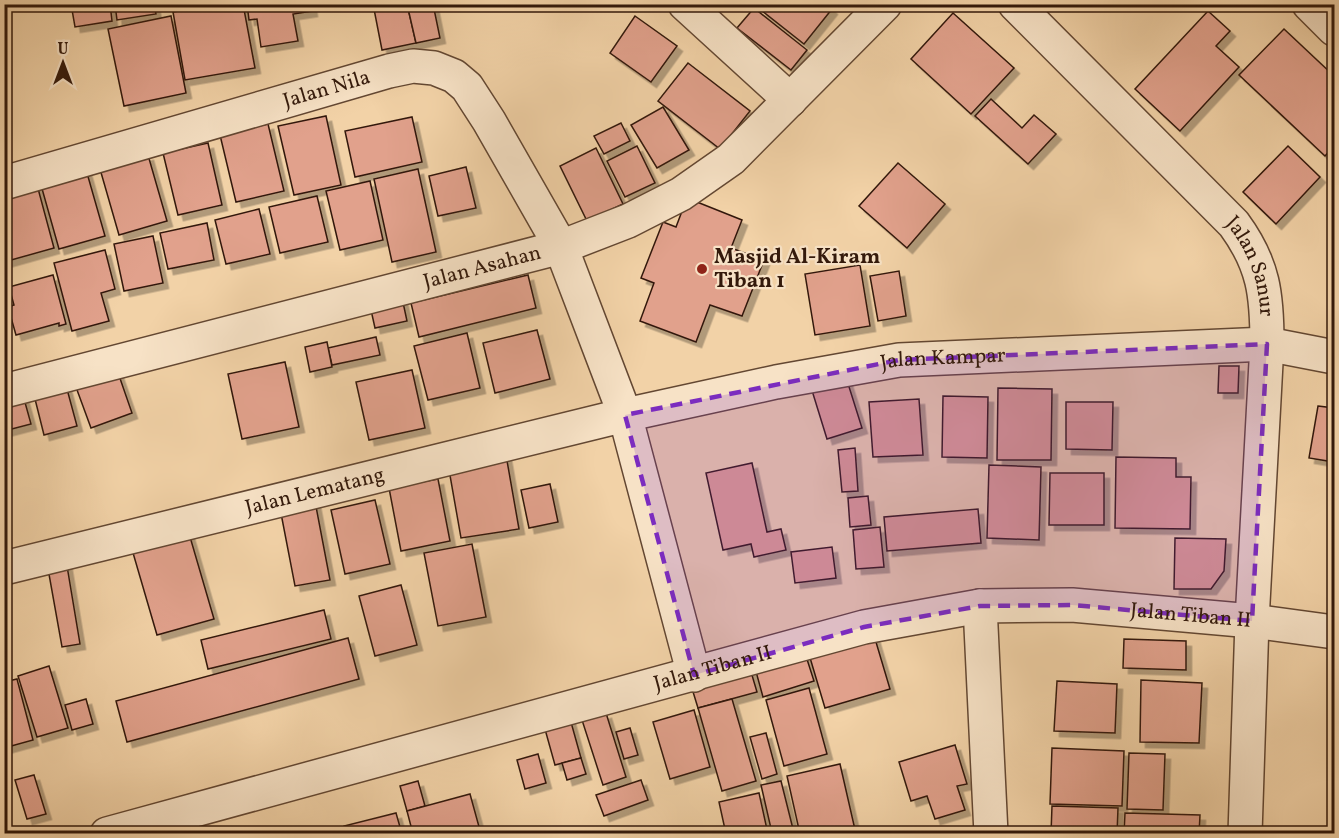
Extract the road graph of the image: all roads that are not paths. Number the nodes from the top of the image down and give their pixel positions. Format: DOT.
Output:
graph roads {
  1 [pos="685,4"];
  2 [pos="885,4"];
  3 [pos="1015,4"];
  4 [pos="1309,4"];
  5 [pos="1335,29"];
  6 [pos="790,100"];
  7 [pos="4,183"];
  8 [pos="561,247"];
  9 [pos="1267,344"];
  10 [pos="1335,357"];
  11 [pos="4,391"];
  12 [pos="625,415"];
  13 [pos="4,568"];
  14 [pos="980,606"];
  15 [pos="1252,621"];
  16 [pos="1335,632"];
  17 [pos="693,675"];
  18 [pos="107,834"];
  19 [pos="991,834"];
  20 [pos="1245,834"];
  1 -- 6 [label="street"];
  2 -- 6 [label="street, Jalan Asahan"];
  3 -- 9 [label="street, Jalan Sanur"];
  4 -- 5 [label="street"];
  6 -- 8 [label="street, Jalan Asahan"];
  7 -- 8 [label="street, Jalan Nila"];
  8 -- 11 [label="street, Jalan Asahan"];
  8 -- 12 [label="street, Jalan Nila"];
  9 -- 10 [label="street, Jalan Kampar"];
  9 -- 12 [label="street, Jalan Kampar"];
  9 -- 15 [label="street, Jalan Sanur"];
  12 -- 13 [label="street, Jalan Lematang"];
  12 -- 17 [label="street, Jalan Nila"];
  14 -- 15 [label="street, Jalan Tiban II"];
  14 -- 17 [label="street, Jalan Tiban II"];
  14 -- 19 [label="street"];
  15 -- 16 [label="street, Jalan Tiban II"];
  15 -- 20 [label="street, Jalan Sanur"];
  17 -- 18 [label="street, Jalan Tiban II"];
}
